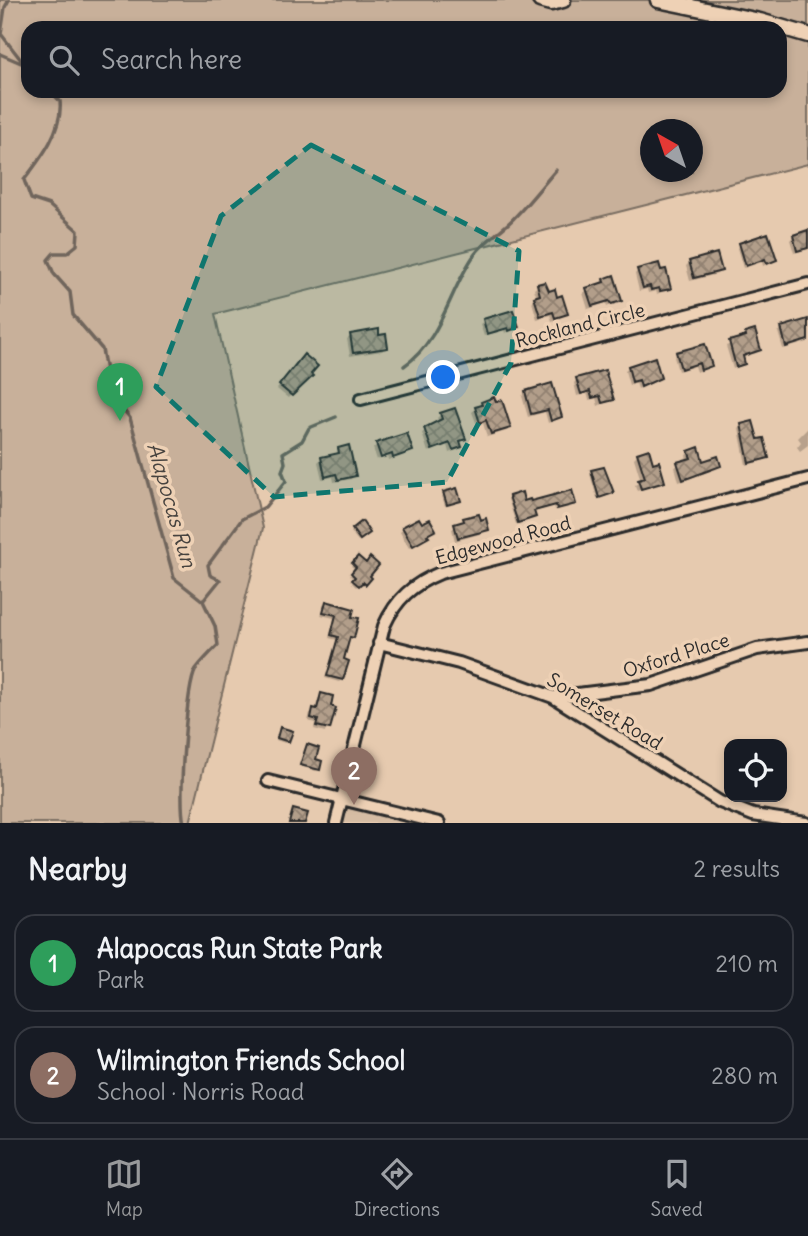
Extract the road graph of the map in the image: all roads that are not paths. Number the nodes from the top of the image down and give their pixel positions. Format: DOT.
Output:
graph roads {
  1 [pos="540,0"];
  2 [pos="564,0"];
  3 [pos="658,0"];
  4 [pos="760,21"];
  5 [pos="787,29"];
  6 [pos="808,35"];
  7 [pos="808,284"];
  8 [pos="361,399"];
  9 [pos="808,479"];
  10 [pos="808,642"];
  11 [pos="379,643"];
  12 [pos="553,697"];
  13 [pos="268,781"];
  14 [pos="342,798"];
  15 [pos="336,823"];
  16 [pos="439,823"];
  17 [pos="806,823"];
  1 -- 2 [label="street"];
  3 -- 4 [label="street"];
  5 -- 6 [label="street"];
  7 -- 8 [label="street, Rockland Circle"];
  9 -- 11 [label="street, Edgewood Road"];
  10 -- 12 [label="street, Oxford Place"];
  11 -- 12 [label="street, Somerset Road"];
  11 -- 14 [label="street, Edgewood Road"];
  12 -- 17 [label="street, Somerset Road"];
  13 -- 14 [label="street"];
  14 -- 15 [label="street, Edgewood Road"];
  14 -- 16 [label="street"];
}
